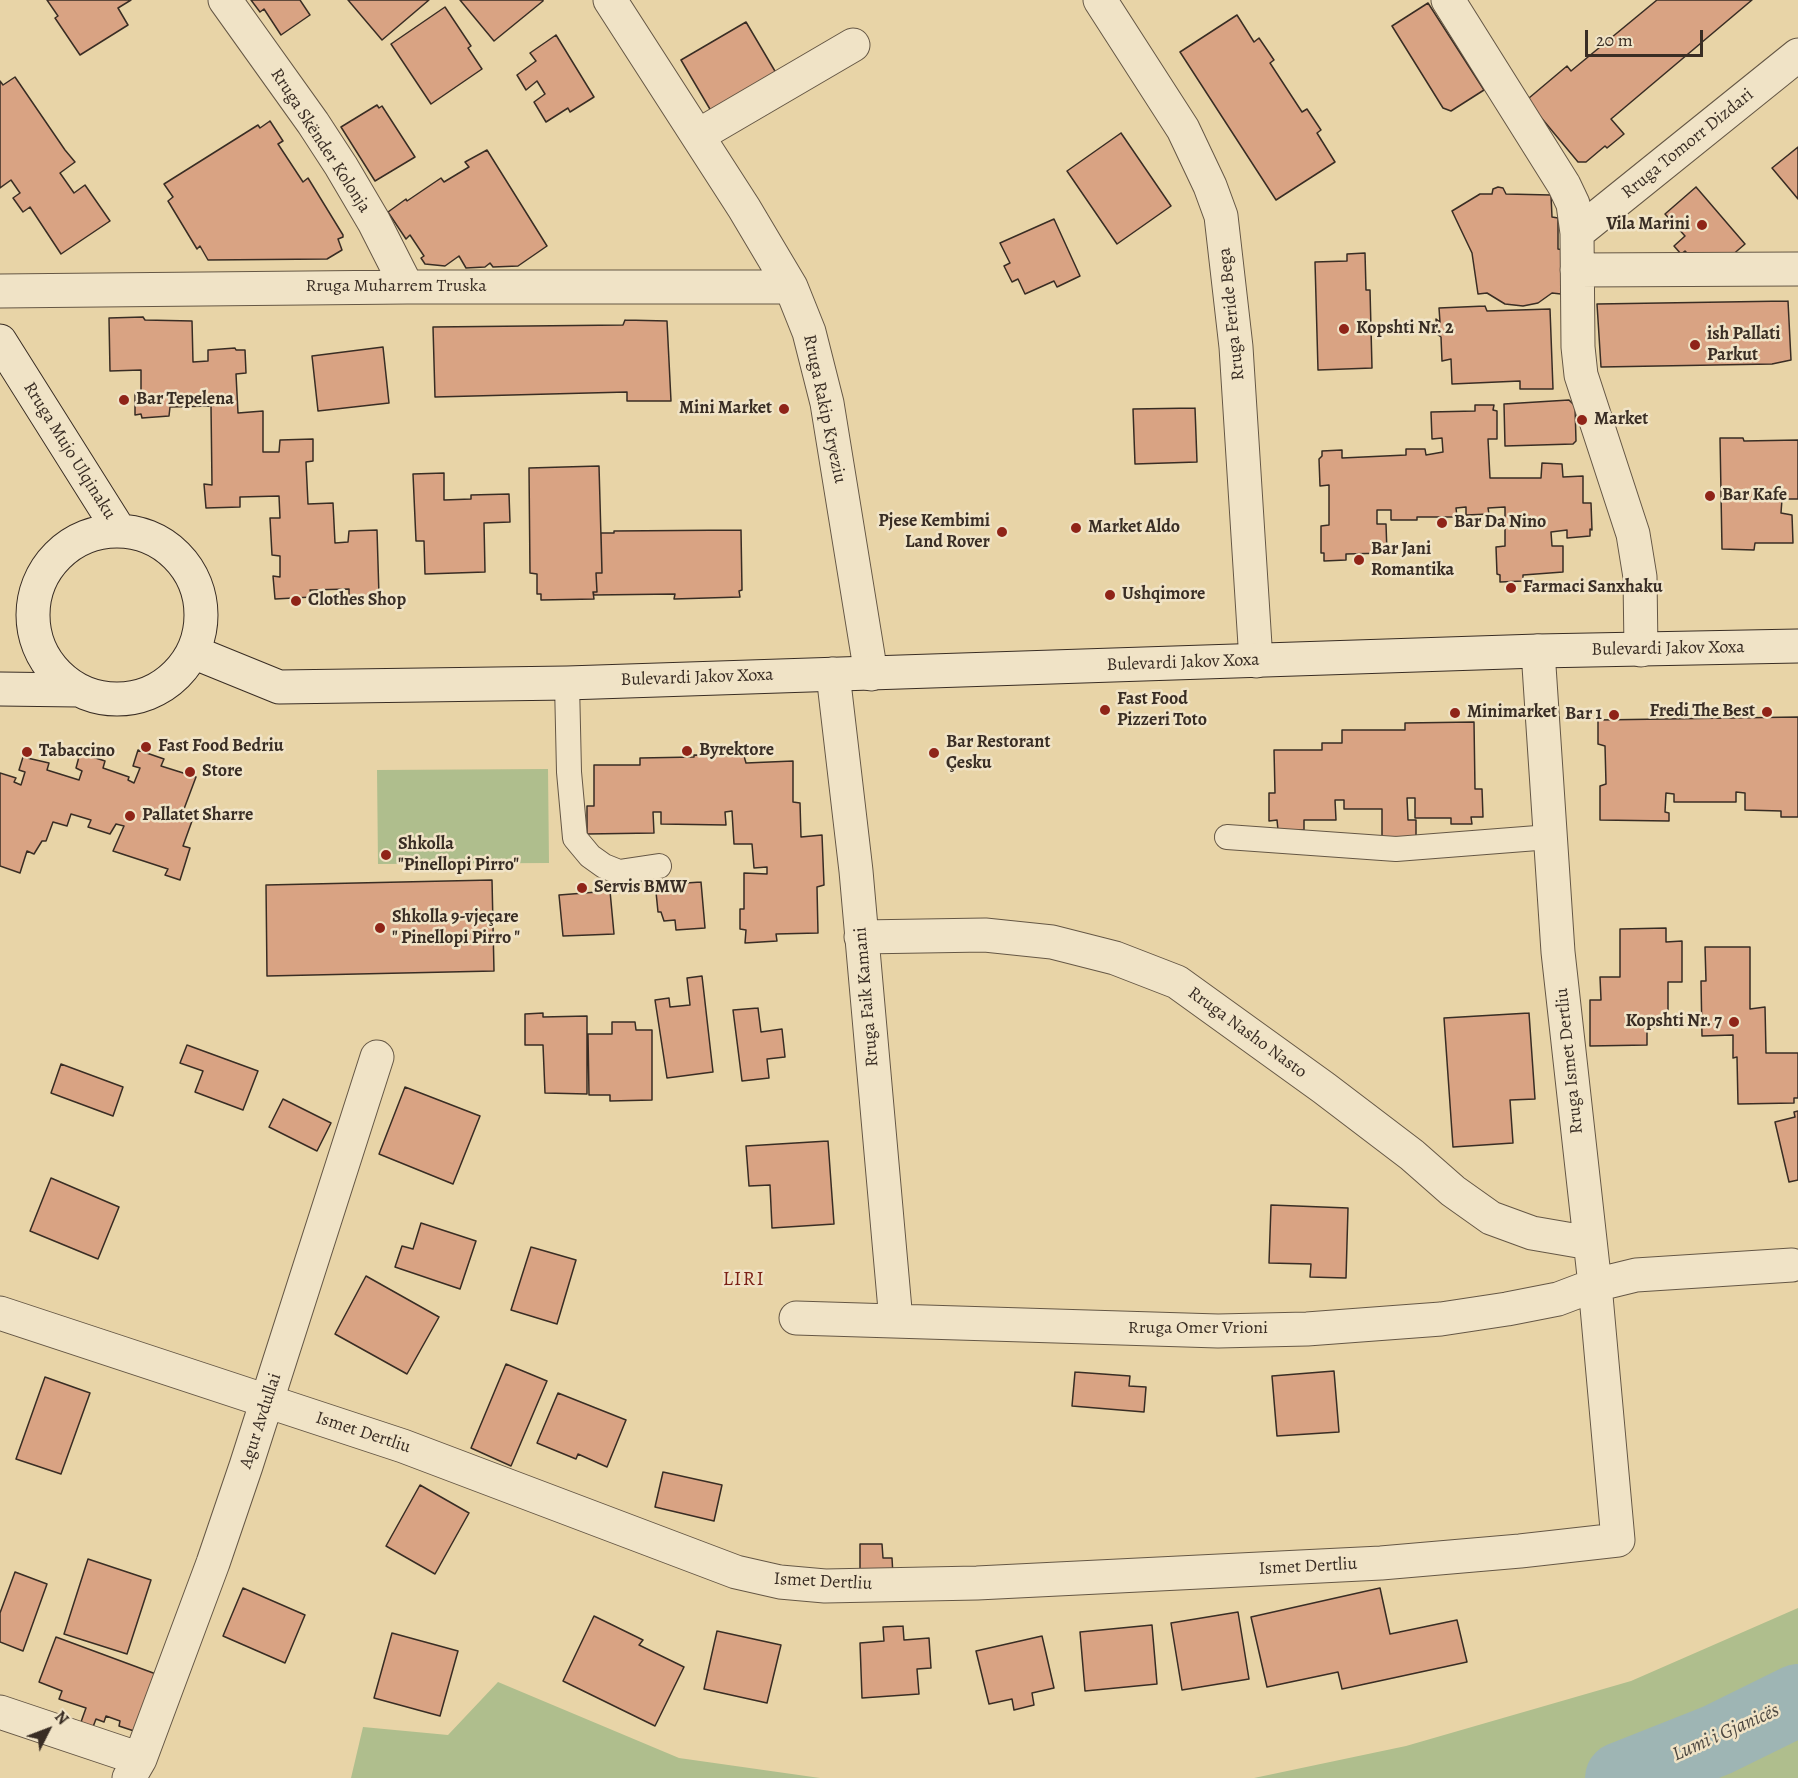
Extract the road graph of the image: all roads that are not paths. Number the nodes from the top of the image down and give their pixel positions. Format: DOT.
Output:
graph roads {
  1 [pos="225,0"];
  2 [pos="610,0"];
  3 [pos="1100,0"];
  4 [pos="1448,0"];
  5 [pos="853,45"];
  6 [pos="1798,55"];
  7 [pos="699,135"];
  8 [pos="1577,233"];
  9 [pos="1798,269"];
  10 [pos="1577,270"];
  11 [pos="407,287"];
  12 [pos="791,287"];
  13 [pos="0,291"];
  14 [pos="0,341"];
  15 [pos="119,530"];
  16 [pos="1798,646"];
  17 [pos="1641,650"];
  18 [pos="1538,651"];
  19 [pos="193,652"];
  20 [pos="1256,661"];
  21 [pos="833,674"];
  22 [pos="871,674"];
  23 [pos="567,683"];
  24 [pos="0,689"];
  25 [pos="78,690"];
  26 [pos="1227,837"];
  27 [pos="1550,837"];
  28 [pos="659,866"];
  29 [pos="861,937"];
  30 [pos="377,1057"];
  31 [pos="1590,1243"];
  32 [pos="1792,1265"];
  33 [pos="1595,1285"];
  34 [pos="0,1313"];
  35 [pos="796,1318"];
  36 [pos="896,1321"];
  37 [pos="267,1402"];
  38 [pos="1618,1540"];
  39 [pos="0,1712"];
  40 [pos="134,1769"];
  1 -- 11 [label="street, Rruga Skënder Kolonja"];
  2 -- 7 [label="street, Rruga Rakip Kryeziu"];
  3 -- 20 [label="street, Rruga Feride Bega"];
  4 -- 8 [label="street"];
  5 -- 7 [label="street"];
  6 -- 8 [label="street, Rruga Tomorr Dizdari"];
  7 -- 12 [label="street, Rruga Rakip Kryeziu"];
  8 -- 10 [label="street"];
  9 -- 10 [label="street"];
  10 -- 17 [label="street"];
  11 -- 12 [label="street, Rruga Muharrem Truska"];
  11 -- 13 [label="street, Rruga Muharrem Truska"];
  12 -- 22 [label="street, Rruga Rakip Kryeziu"];
  14 -- 15 [label="street, Rruga Mujo Ulqinaku"];
  15 -- 19 [label="street"];
  15 -- 25 [label="street"];
  16 -- 17 [label="street, Bulevardi Jakov Xoxa"];
  17 -- 18 [label="street, Bulevardi Jakov Xoxa"];
  18 -- 20 [label="street, Bulevardi Jakov Xoxa"];
  18 -- 27 [label="street, Rruga Ismet Dertliu"];
  19 -- 23 [label="street, Bulevardi Jakov Xoxa"];
  19 -- 25 [label="street"];
  20 -- 22 [label="street, Bulevardi Jakov Xoxa"];
  21 -- 22 [label="street, Bulevardi Jakov Xoxa"];
  21 -- 23 [label="street, Bulevardi Jakov Xoxa"];
  21 -- 29 [label="street, Rruga Faik Kamani"];
  23 -- 28 [label="lane"];
  24 -- 25 [label="street"];
  26 -- 27 [label="lane"];
  27 -- 31 [label="street, Rruga Ismet Dertliu"];
  29 -- 31 [label="street, Rruga Nasho Nasto"];
  29 -- 36 [label="street, Rruga Faik Kamani"];
  30 -- 37 [label="street, Agur Avdullai"];
  31 -- 33 [label="street, Rruga Ismet Dertliu"];
  32 -- 33 [label="street"];
  33 -- 36 [label="street, Rruga Omer Vrioni"];
  33 -- 38 [label="street, Rruga Ismet Dertliu"];
  34 -- 37 [label="street, Ismet Dertliu"];
  35 -- 36 [label="street, Rruga Omer Vrioni"];
  37 -- 38 [label="street, Ismet Dertliu"];
  37 -- 40 [label="street, Agur Avdullai"];
  39 -- 40 [label="street"];
}
